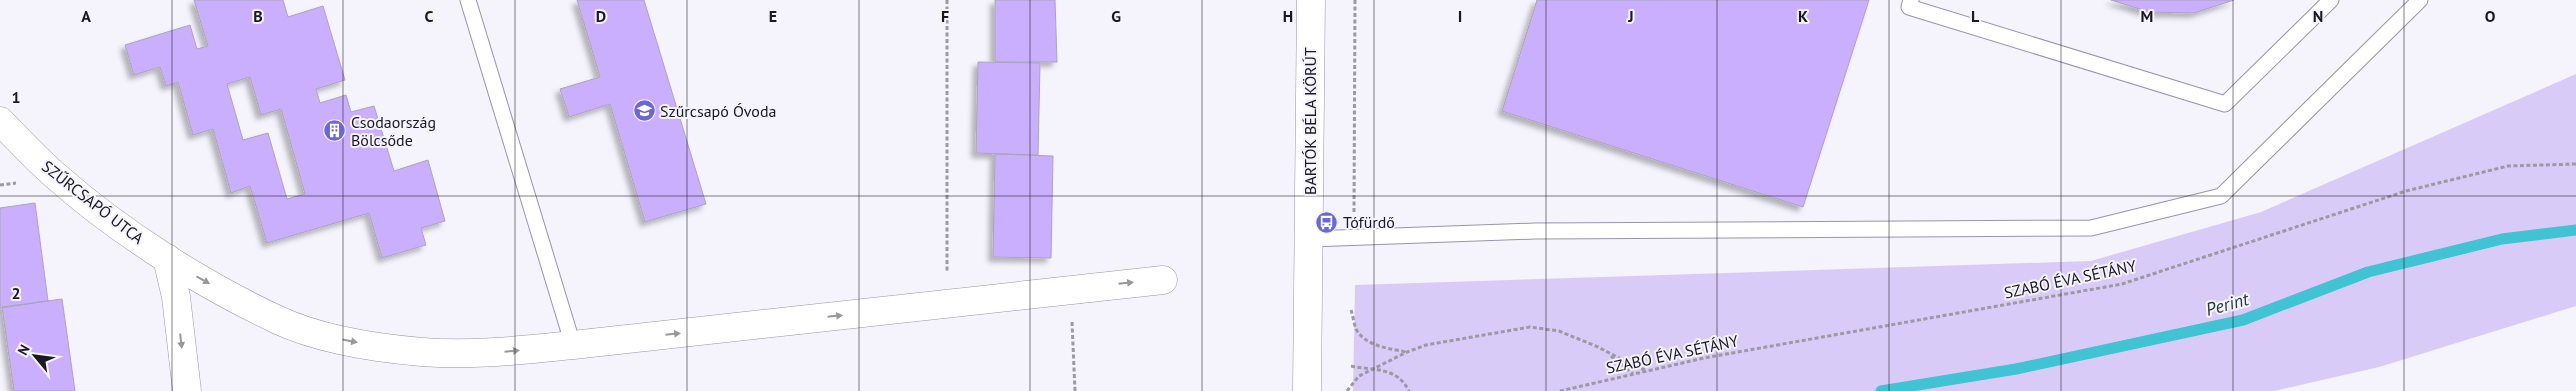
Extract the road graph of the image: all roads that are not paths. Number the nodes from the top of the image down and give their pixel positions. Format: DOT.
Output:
graph roads {
  1 [pos="468,0"];
  2 [pos="1311,0"];
  3 [pos="1911,0"];
  4 [pos="2331,0"];
  5 [pos="2420,0"];
  6 [pos="0,121"];
  7 [pos="1310,239"];
  8 [pos="167,258"];
  9 [pos="1163,280"];
  10 [pos="573,345"];
  11 [pos="187,391"];
  12 [pos="1307,391"];
  1 -- 10 [label="lane"];
  2 -- 7 [label="street, BARTÓK BÉLA KÖRÚT"];
  3 -- 4 [label="lane"];
  5 -- 7 [label="lane"];
  6 -- 8 [label="street, SZŰRCSAPÓ UTCA"];
  7 -- 12 [label="street, BARTÓK BÉLA KÖRÚT"];
  8 -- 10 [label="street, SZŰRCSAPÓ UTCA, one-way"];
  8 -- 11 [label="street, one-way"];
  10 -- 9 [label="street, SZŰRCSAPÓ UTCA, one-way"];
}
